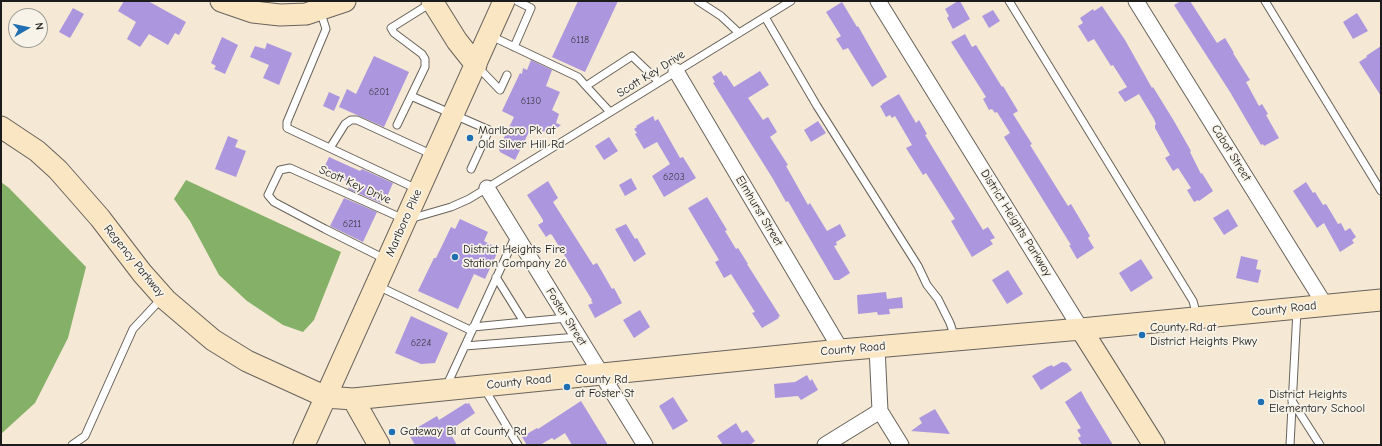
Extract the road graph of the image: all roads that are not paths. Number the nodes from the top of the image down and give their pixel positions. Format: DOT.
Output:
graph roads {
  1 [pos="221,1"];
  2 [pos="345,1"];
  3 [pos="433,1"];
  4 [pos="504,1"];
  5 [pos="517,1"];
  6 [pos="698,1"];
  7 [pos="791,1"];
  8 [pos="878,1"];
  9 [pos="1009,1"];
  10 [pos="1136,1"];
  11 [pos="1265,1"];
  12 [pos="318,6"];
  13 [pos="764,17"];
  14 [pos="739,33"];
  15 [pos="489,35"];
  16 [pos="514,47"];
  17 [pos="476,65"];
  18 [pos="676,71"];
  19 [pos="507,75"];
  20 [pos="660,82"];
  21 [pos="586,86"];
  22 [pos="411,96"];
  23 [pos="610,112"];
  24 [pos="453,114"];
  25 [pos="398,125"];
  26 [pos="1,127"];
  27 [pos="330,148"];
  28 [pos="434,156"];
  29 [pos="471,169"];
  30 [pos="488,188"];
  31 [pos="418,190"];
  32 [pos="1381,191"];
  33 [pos="406,220"];
  34 [pos="516,234"];
  35 [pos="388,260"];
  36 [pos="496,277"];
  37 [pos="376,286"];
  38 [pos="163,297"];
  39 [pos="1381,300"];
  40 [pos="1325,305"];
  41 [pos="1297,308"];
  42 [pos="1198,317"];
  43 [pos="567,318"];
  44 [pos="524,322"];
  45 [pos="473,329"];
  46 [pos="1081,329"];
  47 [pos="579,337"];
  48 [pos="955,340"];
  49 [pos="465,346"];
  50 [pos="877,347"];
  51 [pos="841,350"];
  52 [pos="601,374"];
  53 [pos="483,386"];
  54 [pos="445,390"];
  55 [pos="326,397"];
  56 [pos="353,399"];
  57 [pos="1292,401"];
  58 [pos="880,411"];
  59 [pos="72,445"];
  60 [pos="304,445"];
  61 [pos="379,445"];
  62 [pos="518,445"];
  63 [pos="645,445"];
  64 [pos="826,445"];
  65 [pos="901,445"];
  66 [pos="1154,445"];
  67 [pos="1290,445"];
  68 [pos="1320,445"];
  1 -- 12 [label="street"];
  2 -- 12 [label="street"];
  3 -- 17 [label="street"];
  3 -- 22 [label="lane"];
  4 -- 15 [label="street, Marlboro Pike"];
  5 -- 16 [label="lane"];
  6 -- 14 [label="lane"];
  7 -- 13 [label="lane, Scott Key Drive"];
  8 -- 46 [label="street, District Heights Parkway"];
  9 -- 42 [label="lane"];
  10 -- 40 [label="street, Cabot Street"];
  11 -- 32 [label="lane"];
  12 -- 27 [label="lane"];
  13 -- 14 [label="lane, Scott Key Drive"];
  13 -- 48 [label="lane"];
  14 -- 18 [label="lane, Scott Key Drive"];
  15 -- 16 [label="lane"];
  15 -- 17 [label="street, Marlboro Pike"];
  16 -- 21 [label="lane"];
  17 -- 19 [label="lane"];
  17 -- 24 [label="street, Marlboro Pike"];
  18 -- 20 [label="lane, Scott Key Drive"];
  18 -- 51 [label="street, Elmhurst Street"];
  20 -- 21 [label="lane"];
  20 -- 23 [label="lane, Scott Key Drive"];
  21 -- 23 [label="lane"];
  22 -- 24 [label="lane"];
  22 -- 25 [label="lane"];
  23 -- 30 [label="lane, Scott Key Drive"];
  24 -- 28 [label="street, Marlboro Pike"];
  24 -- 29 [label="lane"];
  26 -- 38 [label="street, Regency Parkway"];
  27 -- 28 [label="lane"];
  27 -- 31 [label="lane"];
  28 -- 31 [label="street, Marlboro Pike"];
  30 -- 33 [label="lane, Scott Key Drive"];
  30 -- 34 [label="street, Foster Street"];
  31 -- 33 [label="street, Marlboro Pike"];
  33 -- 35 [label="street, Marlboro Pike"];
  33 -- 35 [label="lane, Scott Key Drive"];
  34 -- 36 [label="lane"];
  34 -- 43 [label="street, Foster Street"];
  35 -- 37 [label="street, Marlboro Pike"];
  36 -- 44 [label="lane"];
  36 -- 45 [label="lane"];
  37 -- 45 [label="lane"];
  37 -- 55 [label="street, Marlboro Pike"];
  38 -- 55 [label="street, Regency Parkway"];
  38 -- 59 [label="lane"];
  39 -- 40 [label="street, County Road"];
  40 -- 41 [label="street, County Road"];
  41 -- 42 [label="street, County Road"];
  41 -- 57 [label="lane"];
  42 -- 46 [label="street, County Road"];
  43 -- 44 [label="lane"];
  43 -- 47 [label="street, Foster Street"];
  44 -- 45 [label="lane"];
  45 -- 49 [label="lane"];
  46 -- 48 [label="street, County Road"];
  46 -- 66 [label="street, District Heights Parkway"];
  47 -- 49 [label="lane"];
  47 -- 52 [label="street, Foster Street"];
  48 -- 50 [label="street, County Road"];
  49 -- 54 [label="lane"];
  50 -- 51 [label="street, County Road"];
  50 -- 58 [label="street"];
  51 -- 52 [label="street, County Road"];
  52 -- 53 [label="street, County Road"];
  52 -- 63 [label="street, Foster Street"];
  53 -- 54 [label="street, County Road"];
  53 -- 62 [label="lane"];
  54 -- 56 [label="street, County Road"];
  55 -- 56 [label="street, County Road"];
  55 -- 60 [label="street, Marlboro Pike"];
  56 -- 61 [label="street"];
  57 -- 67 [label="lane"];
  57 -- 68 [label="lane"];
  58 -- 64 [label="street"];
  58 -- 65 [label="street"];
}
